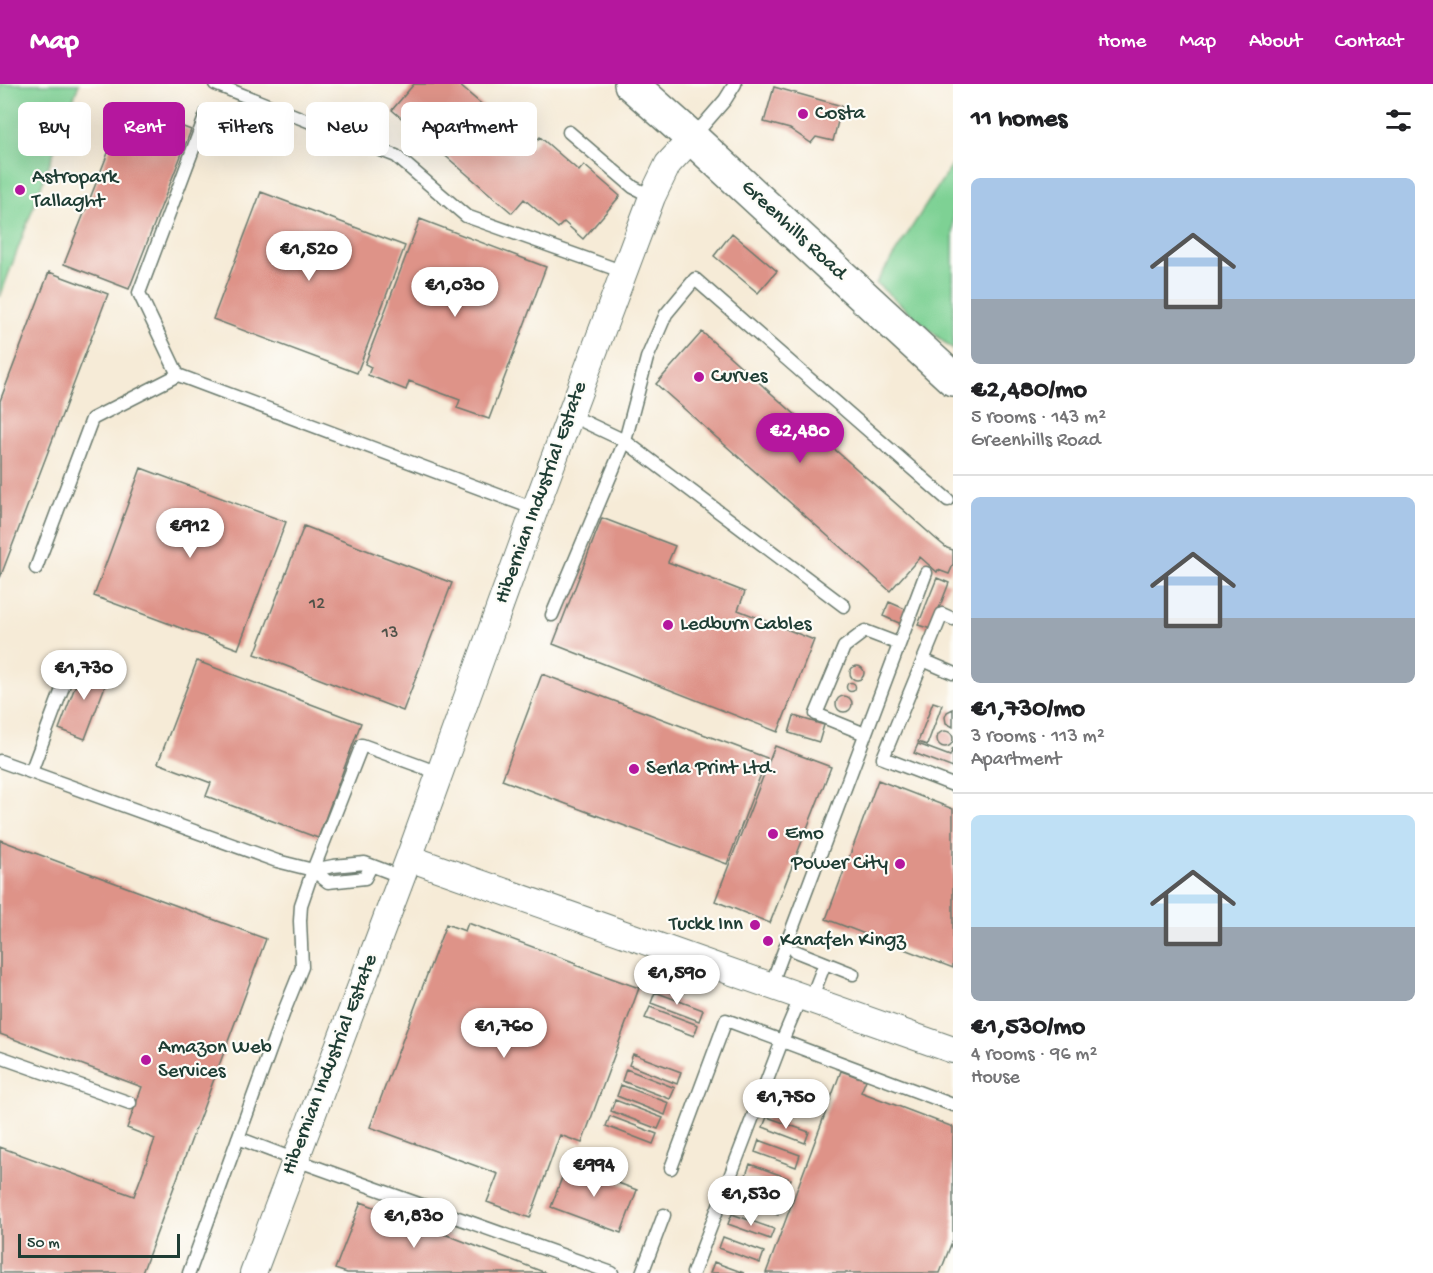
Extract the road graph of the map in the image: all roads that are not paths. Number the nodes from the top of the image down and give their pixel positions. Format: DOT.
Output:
graph roads {
  1 [pos="215,84"];
  2 [pos="631,84"];
  3 [pos="735,84"];
  4 [pos="569,132"];
  5 [pos="692,138"];
  6 [pos="197,139"];
  7 [pos="652,197"];
  8 [pos="624,272"];
  9 [pos="178,375"];
  10 [pos="953,380"];
  11 [pos="570,415"];
  12 [pos="625,441"];
  13 [pos="948,500"];
  14 [pos="535,509"];
  15 [pos="36,568"];
  16 [pos="926,573"];
  17 [pos="844,606"];
  18 [pos="552,615"];
  19 [pos="953,619"];
  20 [pos="899,644"];
  21 [pos="73,660"];
  22 [pos="923,660"];
  23 [pos="953,673"];
  24 [pos="865,734"];
  25 [pos="0,760"];
  26 [pos="30,772"];
  27 [pos="439,773"];
  28 [pos="953,786"];
  29 [pos="406,867"];
  30 [pos="312,870"];
  31 [pos="795,951"];
  32 [pos="825,963"];
  33 [pos="853,974"];
  34 [pos="771,985"];
  35 [pos="806,998"];
  36 [pos="782,1041"];
  37 [pos="953,1050"];
  38 [pos="0,1057"];
  39 [pos="130,1103"];
  40 [pos="953,1105"];
  41 [pos="238,1138"];
  42 [pos="296,1160"];
  43 [pos="671,1168"];
  44 [pos="664,1215"];
  45 [pos="189,1273"];
  46 [pos="253,1273"];
  47 [pos="612,1273"];
  48 [pos="642,1273"];
  49 [pos="693,1273"];
  1 -- 8 [label="lane"];
  2 -- 5 [label="main road, Greenhills Road"];
  3 -- 5 [label="lane"];
  4 -- 7 [label="lane"];
  5 -- 7 [label="street, Hibernian Industrial Estate"];
  5 -- 10 [label="main road, Greenhills Road"];
  6 -- 9 [label="lane"];
  7 -- 8 [label="street, Hibernian Industrial Estate"];
  8 -- 11 [label="street, Hibernian Industrial Estate"];
  9 -- 14 [label="lane"];
  9 -- 15 [label="lane"];
  11 -- 12 [label="lane"];
  11 -- 14 [label="street, Hibernian Industrial Estate"];
  12 -- 13 [label="lane"];
  12 -- 17 [label="lane"];
  12 -- 18 [label="lane"];
  14 -- 27 [label="street, Hibernian Industrial Estate"];
  16 -- 20 [label="lane"];
  19 -- 22 [label="lane"];
  20 -- 24 [label="lane"];
  20 -- 24 [label="lane"];
  21 -- 26 [label="lane"];
  22 -- 23 [label="lane"];
  22 -- 28 [label="lane"];
  24 -- 34 [label="lane"];
  25 -- 26 [label="lane"];
  26 -- 30 [label="lane"];
  27 -- 29 [label="street, Hibernian Industrial Estate"];
  27 -- 30 [label="lane"];
  29 -- 30 [label="lane"];
  29 -- 34 [label="street"];
  29 -- 42 [label="street, Hibernian Industrial Estate"];
  30 -- 41 [label="lane"];
  31 -- 32 [label="lane"];
  32 -- 33 [label="lane"];
  32 -- 35 [label="lane"];
  34 -- 35 [label="street"];
  35 -- 36 [label="lane"];
  35 -- 37 [label="street"];
  36 -- 40 [label="lane"];
  36 -- 43 [label="lane"];
  36 -- 49 [label="lane"];
  38 -- 39 [label="lane"];
  41 -- 42 [label="lane"];
  41 -- 45 [label="lane"];
  42 -- 46 [label="street, Hibernian Industrial Estate"];
  42 -- 47 [label="lane"];
  44 -- 48 [label="lane"];
}
